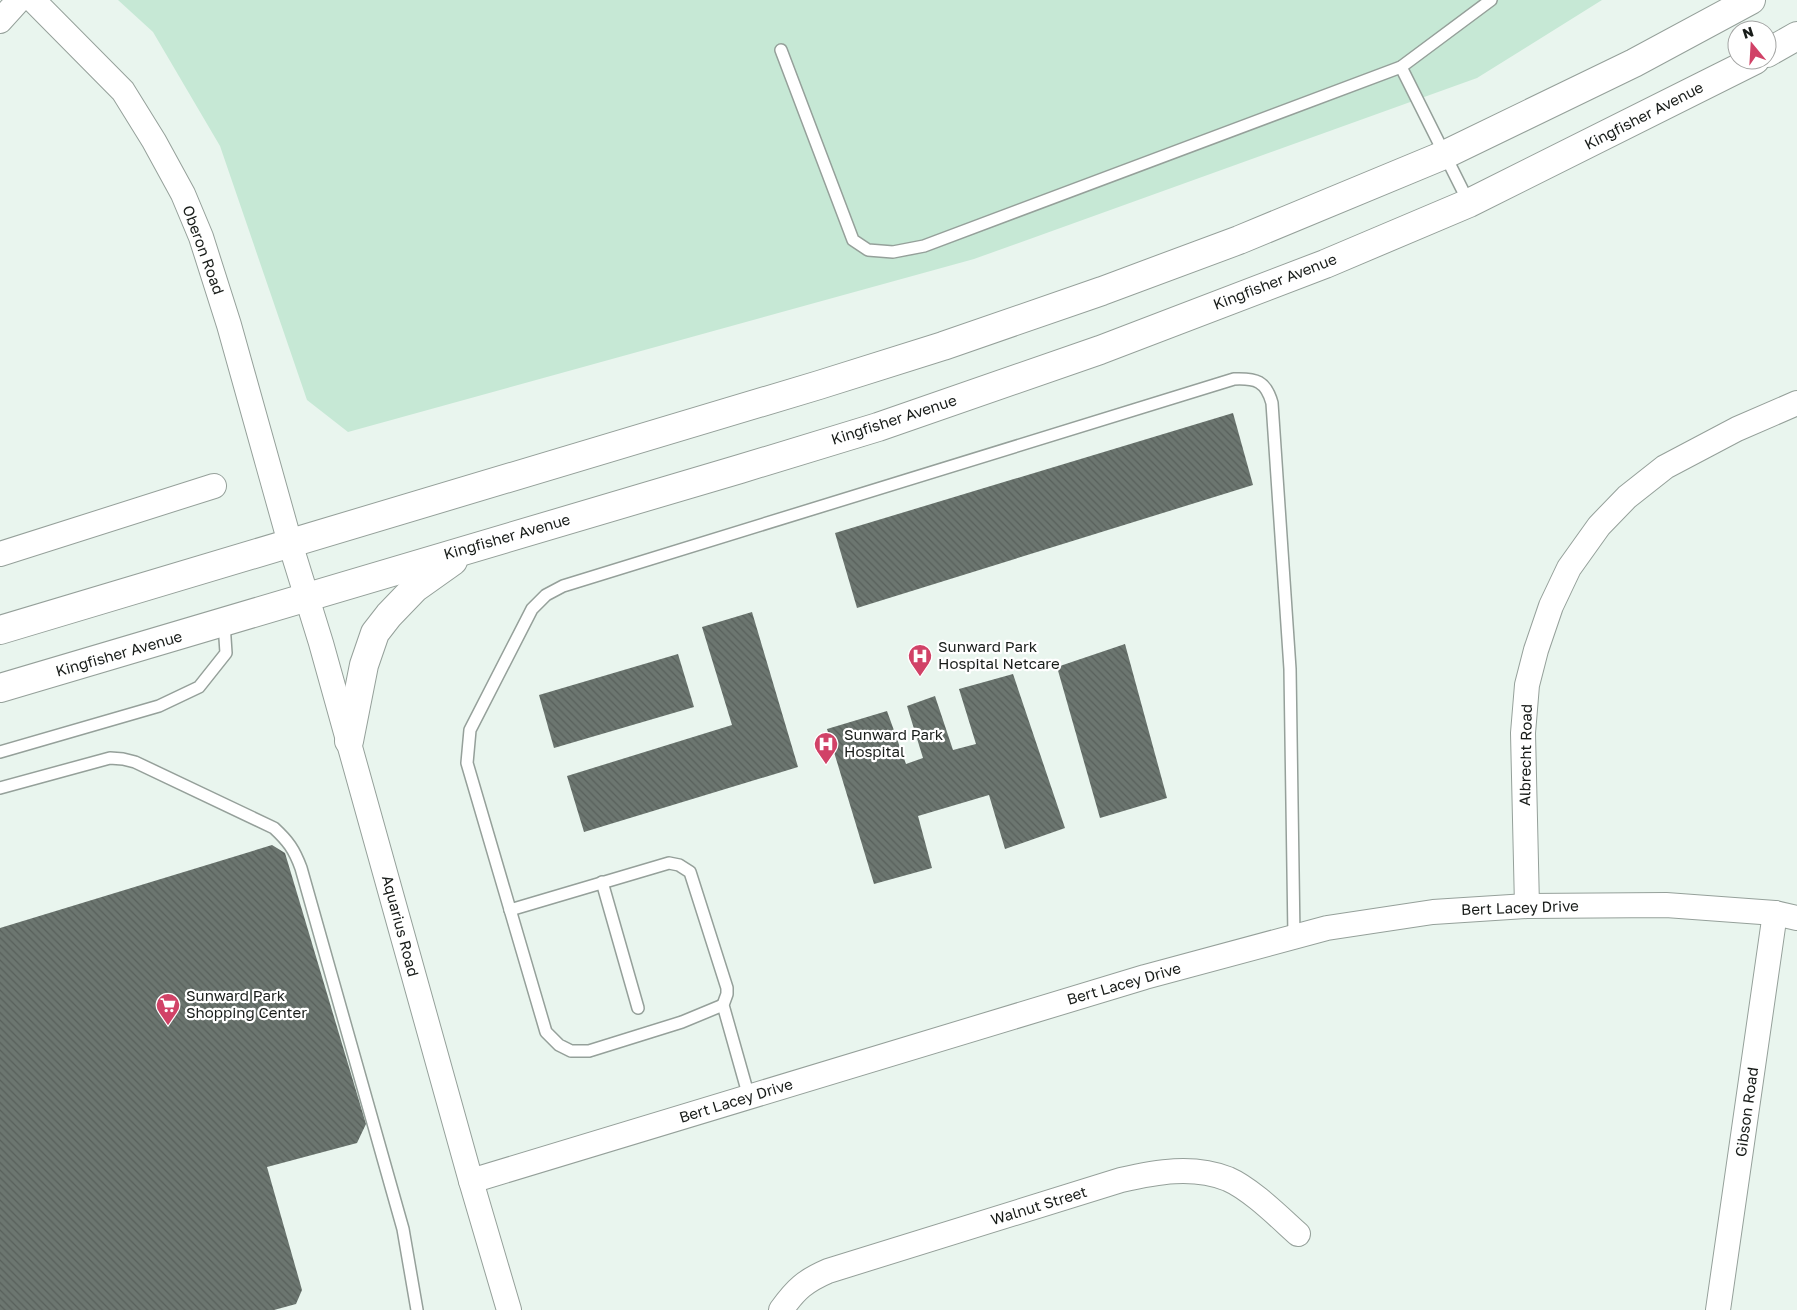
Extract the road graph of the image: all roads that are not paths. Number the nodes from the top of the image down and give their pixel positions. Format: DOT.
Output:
graph roads {
  1 [pos="19,0"];
  2 [pos="33,0"];
  3 [pos="1491,0"];
  4 [pos="1751,0"];
  5 [pos="0,21"];
  6 [pos="1797,36"];
  7 [pos="1777,47"];
  8 [pos="781,50"];
  9 [pos="1401,67"];
  10 [pos="1734,70"];
  11 [pos="1444,155"];
  12 [pos="1469,203"];
  13 [pos="1797,403"];
  14 [pos="214,486"];
  15 [pos="290,543"];
  16 [pos="473,547"];
  17 [pos="0,554"];
  18 [pos="306,597"];
  19 [pos="224,623"];
  20 [pos="0,630"];
  21 [pos="0,688"];
  22 [pos="349,741"];
  23 [pos="0,752"];
  24 [pos="0,788"];
  25 [pos="602,882"];
  26 [pos="1527,906"];
  27 [pos="510,910"];
  28 [pos="1786,916"];
  29 [pos="1294,937"];
  30 [pos="723,1005"];
  31 [pos="638,1008"];
  32 [pos="749,1097"];
  33 [pos="471,1181"];
  34 [pos="1298,1234"];
  35 [pos="416,1310"];
  36 [pos="509,1310"];
  37 [pos="781,1310"];
  38 [pos="1718,1310"];
  1 -- 5 [label="street"];
  2 -- 15 [label="street, Oberon Road"];
  3 -- 9 [label="lane"];
  4 -- 11 [label="street"];
  6 -- 7 [label="street"];
  8 -- 9 [label="lane"];
  9 -- 11 [label="lane"];
  10 -- 12 [label="street, Kingfisher Avenue"];
  11 -- 12 [label="lane"];
  11 -- 15 [label="street"];
  12 -- 16 [label="street, Kingfisher Avenue"];
  13 -- 26 [label="street, Albrecht Road"];
  14 -- 17 [label="street"];
  15 -- 18 [label="street, Aquarius Road"];
  15 -- 20 [label="street"];
  16 -- 18 [label="street, Kingfisher Avenue"];
  16 -- 22 [label="street"];
  18 -- 19 [label="street, Kingfisher Avenue"];
  18 -- 22 [label="street, Aquarius Road"];
  19 -- 21 [label="street, Kingfisher Avenue"];
  19 -- 23 [label="lane"];
  22 -- 33 [label="street, Aquarius Road"];
  24 -- 35 [label="lane"];
  25 -- 27 [label="lane"];
  25 -- 30 [label="lane"];
  25 -- 31 [label="lane"];
  26 -- 28 [label="street, Bert Lacey Drive"];
  26 -- 29 [label="street, Bert Lacey Drive"];
  27 -- 29 [label="lane"];
  27 -- 30 [label="lane"];
  28 -- 38 [label="street, Gibson Road"];
  29 -- 32 [label="street, Bert Lacey Drive"];
  30 -- 32 [label="lane"];
  32 -- 33 [label="street, Bert Lacey Drive"];
  33 -- 36 [label="street, Aquarius Road"];
  34 -- 37 [label="street, Walnut Street"];
}
